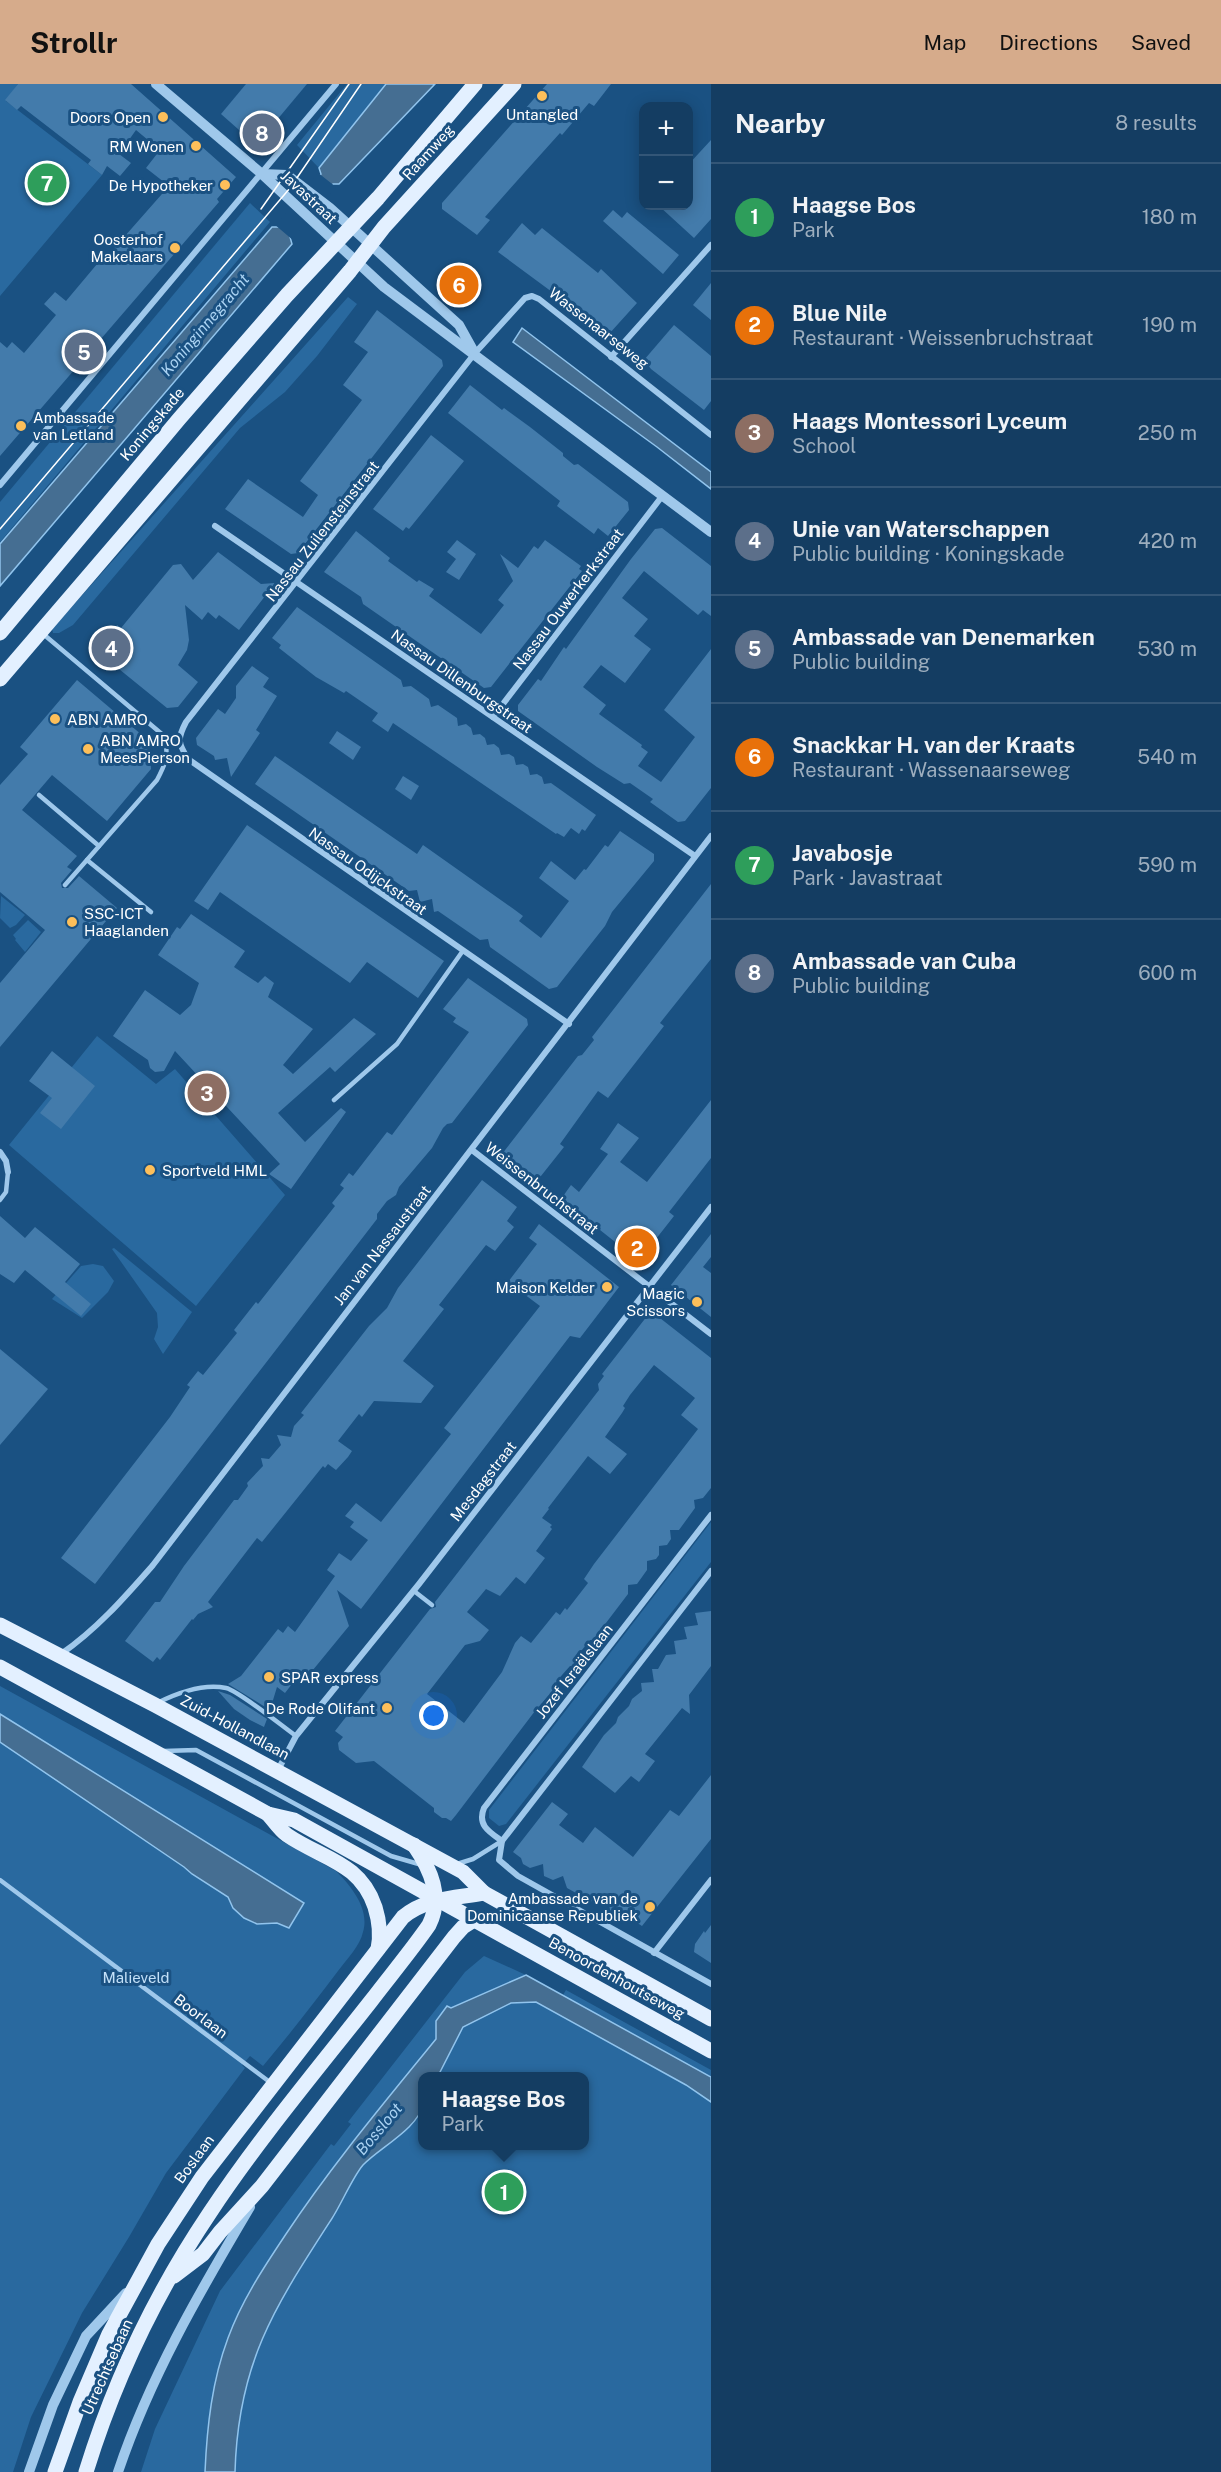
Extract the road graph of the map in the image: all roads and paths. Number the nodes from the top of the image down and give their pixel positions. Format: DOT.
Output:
graph roads {
  1 [pos="156,84"];
  2 [pos="336,84"];
  3 [pos="476,84"];
  4 [pos="514,84"];
  5 [pos="262,174"];
  6 [pos="351,226"];
  7 [pos="336,243"];
  8 [pos="371,244"];
  9 [pos="711,245"];
  10 [pos="357,263"];
  11 [pos="475,353"];
  12 [pos="611,357"];
  13 [pos="711,435"];
  14 [pos="0,485"];
  15 [pos="663,495"];
  16 [pos="215,526"];
  17 [pos="711,532"];
  18 [pos="297,582"];
  19 [pos="40,632"];
  20 [pos="0,633"];
  21 [pos="0,679"];
  22 [pos="493,717"];
  23 [pos="180,746"];
  24 [pos="168,749"];
  25 [pos="39,795"];
  26 [pos="711,836"];
  27 [pos="99,846"];
  28 [pos="696,856"];
  29 [pos="87,860"];
  30 [pos="65,885"];
  31 [pos="151,912"];
  32 [pos="462,952"];
  33 [pos="568,1024"];
  34 [pos="334,1100"];
  35 [pos="472,1150"];
  36 [pos="0,1152"];
  37 [pos="8,1172"];
  38 [pos="0,1200"];
  39 [pos="711,1208"];
  40 [pos="649,1286"];
  41 [pos="711,1334"];
  42 [pos="711,1515"];
  43 [pos="711,1571"];
  44 [pos="414,1591"];
  45 [pos="432,1605"];
  46 [pos="0,1625"];
  47 [pos="58,1656"];
  48 [pos="0,1666"];
  49 [pos="155,1705"];
  50 [pos="296,1736"];
  51 [pos="154,1751"];
  52 [pos="278,1771"];
  53 [pos="268,1814"];
  54 [pos="502,1841"];
  55 [pos="414,1845"];
  56 [pos="437,1866"];
  57 [pos="0,1880"];
  58 [pos="711,1880"];
  59 [pos="484,1893"];
  60 [pos="437,1900"];
  61 [pos="474,1920"];
  62 [pos="378,1949"];
  63 [pos="654,1953"];
  64 [pos="711,1984"];
  65 [pos="711,2019"];
  66 [pos="711,2051"];
  67 [pos="273,2085"];
  68 [pos="262,2186"];
  69 [pos="169,2280"];
  70 [pos="135,2284"];
  71 [pos="29,2472"];
  72 [pos="55,2472"];
  73 [pos="86,2472"];
  74 [pos="118,2472"];
  1 -- 5 [label="street, Javastraat"];
  2 -- 5 [label="street"];
  3 -- 6 [label="main road, Raamweg"];
  4 -- 8 [label="main road, Raamweg"];
  5 -- 6 [label="street, Javastraat"];
  5 -- 7 [label="street, Javastraat"];
  5 -- 14 [label="street"];
  6 -- 7 [label="main road, Raamweg"];
  6 -- 8 [label="street, Javastraat"];
  7 -- 10 [label="street, Javastraat"];
  7 -- 20 [label="main road, Koningskade"];
  8 -- 10 [label="main road, Raamweg"];
  8 -- 11 [label="street"];
  9 -- 12 [label="street"];
  10 -- 11 [label="street"];
  10 -- 19 [label="main road"];
  11 -- 12 [label="street, Wassenaarseweg"];
  11 -- 15 [label="street"];
  11 -- 18 [label="street, Nassau Zuilensteinstraat"];
  12 -- 13 [label="street, Wassenaarseweg"];
  15 -- 17 [label="street"];
  15 -- 22 [label="street, Nassau Ouwerkerkstraat"];
  16 -- 18 [label="street, Nassau Dillenburgstraat"];
  18 -- 22 [label="street, Nassau Dillenburgstraat"];
  18 -- 23 [label="street, Nassau Zuilensteinstraat"];
  19 -- 21 [label="main road"];
  19 -- 24 [label="lane"];
  22 -- 28 [label="street, Nassau Dillenburgstraat"];
  23 -- 24 [label="lane"];
  23 -- 32 [label="street, Nassau Odijckstraat"];
  24 -- 27 [label="lane"];
  25 -- 27 [label="lane"];
  26 -- 28 [label="street, Jan van Nassaustraat"];
  27 -- 29 [label="lane"];
  28 -- 33 [label="street, Jan van Nassaustraat"];
  29 -- 30 [label="lane"];
  29 -- 31 [label="lane"];
  32 -- 33 [label="street, Nassau Odijckstraat"];
  32 -- 34 [label="lane"];
  33 -- 35 [label="street, Jan van Nassaustraat"];
  35 -- 40 [label="street, Weissenbruchstraat"];
  35 -- 47 [label="street, Jan van Nassaustraat"];
  36 -- 37 [label="street"];
  37 -- 38 [label="lane"];
  39 -- 40 [label="street, Mesdagstraat"];
  40 -- 41 [label="street, Weissenbruchstraat"];
  40 -- 44 [label="street, Mesdagstraat"];
  42 -- 54 [label="street, Jozef Israëlslaan"];
  43 -- 54 [label="street"];
  44 -- 45 [label="lane"];
  44 -- 50 [label="street, Mesdagstraat"];
  46 -- 47 [label="main road, Zuid-Hollandlaan"];
  47 -- 49 [label="main road, Zuid-Hollandlaan"];
  48 -- 51 [label="main road"];
  49 -- 50 [label="lane"];
  49 -- 52 [label="main road, Zuid-Hollandlaan"];
  50 -- 52 [label="street, Mesdagstraat"];
  51 -- 53 [label="main road"];
  51 -- 56 [label="lane, Zuid-Hollandlaan"];
  52 -- 55 [label="main road, Zuid-Hollandlaan"];
  53 -- 60 [label="main road"];
  53 -- 62 [label="main road"];
  54 -- 56 [label="lane"];
  54 -- 63 [label="street"];
  55 -- 56 [label="main road, Zuid-Hollandlaan"];
  55 -- 56 [label="main road"];
  56 -- 59 [label="main road, Zuid-Hollandlaan"];
  56 -- 60 [label="main road"];
  57 -- 67 [label="lane, Boorlaan"];
  58 -- 63 [label="street"];
  59 -- 60 [label="main road, Boslaan"];
  59 -- 65 [label="main road, Benoordenhoutseweg"];
  60 -- 61 [label="main road"];
  60 -- 62 [label="main road, Boslaan"];
  60 -- 69 [label="main road"];
  61 -- 66 [label="main road, Benoordenhoutseweg"];
  61 -- 68 [label="main road"];
  62 -- 67 [label="main road, Boslaan"];
  63 -- 64 [label="street"];
  67 -- 70 [label="main road, Boslaan"];
  68 -- 69 [label="main road"];
  68 -- 74 [label="street"];
  69 -- 73 [label="main road, Utrechtsebaan"];
  70 -- 71 [label="street, Boslaan"];
  70 -- 72 [label="main road, Utrechtsebaan"];
}
